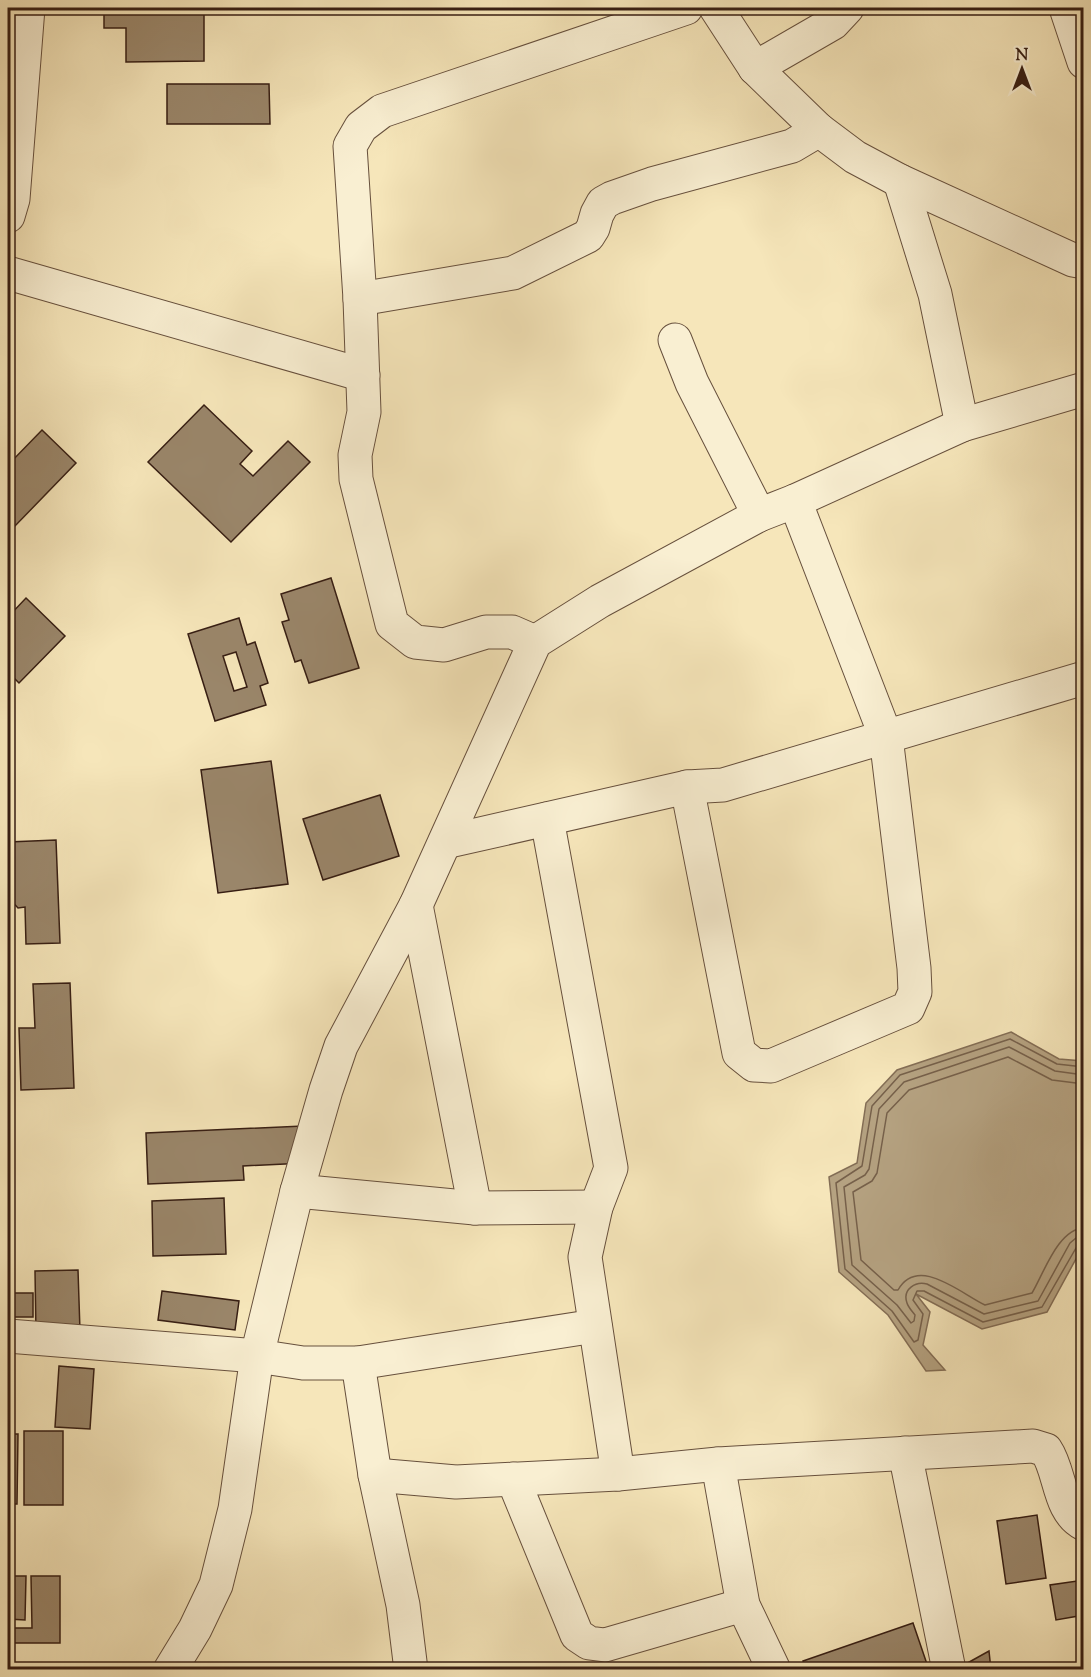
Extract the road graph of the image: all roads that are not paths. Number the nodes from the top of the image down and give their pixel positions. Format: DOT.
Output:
graph roads {
  1 [pos="28,8"];
  2 [pos="686,8"];
  3 [pos="716,8"];
  4 [pos="847,8"];
  5 [pos="1066,8"];
  6 [pos="1083,62"];
  7 [pos="755,68"];
  8 [pos="819,130"];
  9 [pos="900,182"];
  10 [pos="8,216"];
  11 [pos="1083,262"];
  12 [pos="8,273"];
  13 [pos="360,299"];
  14 [pos="675,340"];
  15 [pos="363,375"];
  16 [pos="1083,390"];
  17 [pos="962,425"];
  18 [pos="795,501"];
  19 [pos="759,515"];
  20 [pos="535,642"];
  21 [pos="1083,678"];
  22 [pos="886,737"];
  23 [pos="687,787"];
  24 [pos="547,819"];
  25 [pos="445,842"];
  26 [pos="416,905"];
  27 [pos="297,1191"];
  28 [pos="596,1207"];
  29 [pos="476,1208"];
  30 [pos="596,1326"];
  31 [pos="8,1336"];
  32 [pos="257,1356"];
  33 [pos="357,1362"];
  34 [pos="905,1453"];
  35 [pos="718,1464"];
  36 [pos="618,1474"];
  37 [pos="375,1475"];
  38 [pos="513,1479"];
  39 [pos="1083,1524"];
  40 [pos="743,1605"];
  41 [pos="170,1670"];
  42 [pos="411,1670"];
  43 [pos="774,1670"];
  44 [pos="949,1670"];
  1 -- 10 [label="street"];
  2 -- 13 [label="street"];
  3 -- 7 [label="street"];
  4 -- 7 [label="street"];
  5 -- 6 [label="street"];
  7 -- 8 [label="street"];
  8 -- 9 [label="street"];
  8 -- 13 [label="street"];
  9 -- 11 [label="street"];
  9 -- 17 [label="street"];
  12 -- 15 [label="street"];
  13 -- 15 [label="street"];
  14 -- 19 [label="street"];
  15 -- 20 [label="street"];
  16 -- 17 [label="street"];
  17 -- 18 [label="street"];
  18 -- 19 [label="street"];
  18 -- 22 [label="street"];
  19 -- 20 [label="street"];
  20 -- 25 [label="street"];
  21 -- 22 [label="street"];
  22 -- 23 [label="street"];
  22 -- 23 [label="street"];
  23 -- 24 [label="street"];
  24 -- 25 [label="street"];
  24 -- 28 [label="street"];
  25 -- 26 [label="street"];
  26 -- 27 [label="street"];
  26 -- 29 [label="street"];
  27 -- 29 [label="street"];
  27 -- 32 [label="street"];
  28 -- 29 [label="street"];
  28 -- 30 [label="street"];
  30 -- 33 [label="street"];
  30 -- 36 [label="street"];
  31 -- 32 [label="street"];
  32 -- 33 [label="street"];
  32 -- 41 [label="street"];
  33 -- 37 [label="street"];
  34 -- 35 [label="street"];
  34 -- 39 [label="street"];
  34 -- 44 [label="street"];
  35 -- 36 [label="street"];
  35 -- 40 [label="street"];
  36 -- 38 [label="street"];
  37 -- 38 [label="street"];
  37 -- 42 [label="street"];
  38 -- 40 [label="street"];
  40 -- 43 [label="street"];
}
